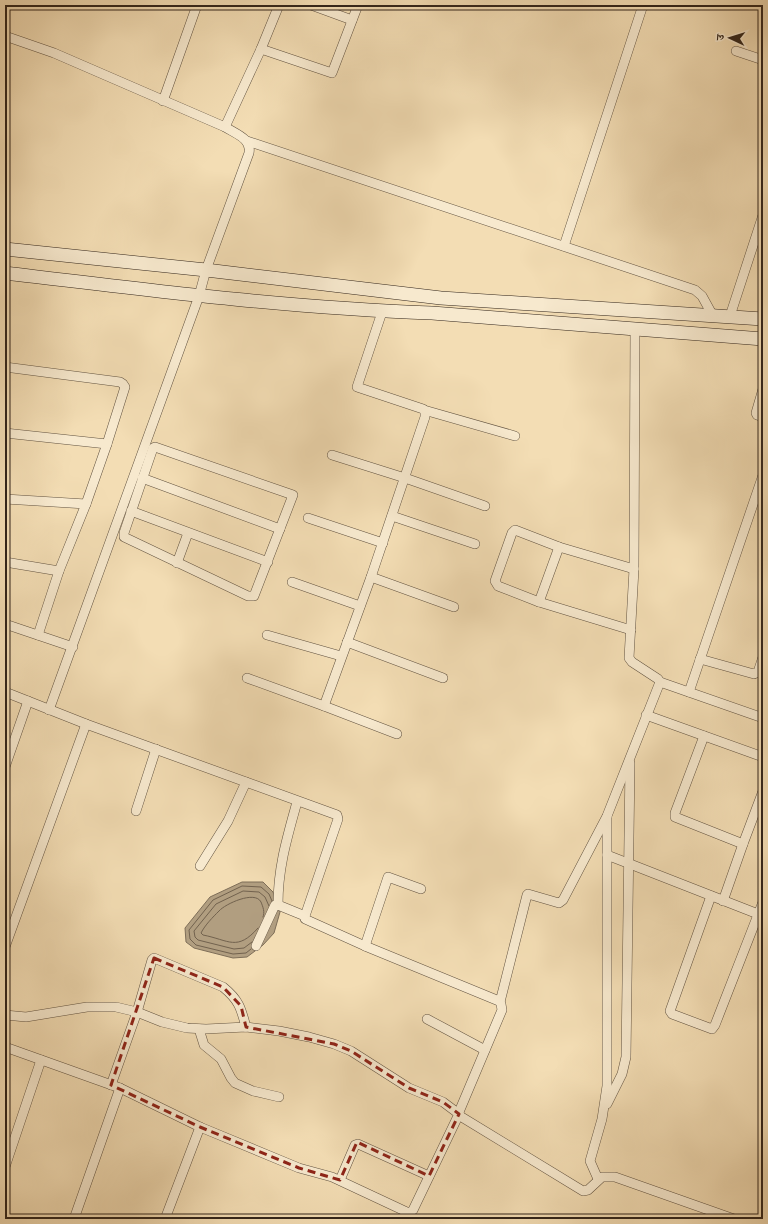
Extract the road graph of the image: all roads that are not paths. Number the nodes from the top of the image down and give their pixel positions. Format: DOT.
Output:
graph roads {
  1 [pos="197,5"];
  2 [pos="279,5"];
  3 [pos="311,5"];
  4 [pos="358,5"];
  5 [pos="642,5"];
  6 [pos="352,20"];
  7 [pos="5,36"];
  8 [pos="261,49"];
  9 [pos="736,50"];
  10 [pos="763,60"];
  11 [pos="163,101"];
  12 [pos="225,127"];
  13 [pos="247,141"];
  14 [pos="763,215"];
  15 [pos="564,246"];
  16 [pos="5,249"];
  17 [pos="206,270"];
  18 [pos="5,273"];
  19 [pos="199,296"];
  20 [pos="382,312"];
  21 [pos="713,316"];
  22 [pos="730,316"];
  23 [pos="763,319"];
  24 [pos="635,329"];
  25 [pos="763,339"];
  26 [pos="5,367"];
  27 [pos="763,389"];
  28 [pos="424,410"];
  29 [pos="763,418"];
  30 [pos="5,433"];
  31 [pos="515,436"];
  32 [pos="107,444"];
  33 [pos="332,455"];
  34 [pos="143,462"];
  35 [pos="763,475"];
  36 [pos="142,478"];
  37 [pos="405,478"];
  38 [pos="5,499"];
  39 [pos="86,504"];
  40 [pos="485,506"];
  41 [pos="131,511"];
  42 [pos="392,516"];
  43 [pos="308,518"];
  44 [pos="280,529"];
  45 [pos="188,533"];
  46 [pos="383,544"];
  47 [pos="475,544"];
  48 [pos="559,547"];
  49 [pos="5,562"];
  50 [pos="268,562"];
  51 [pos="177,563"];
  52 [pos="634,570"];
  53 [pos="60,571"];
  54 [pos="371,577"];
  55 [pos="292,582"];
  56 [pos="540,602"];
  57 [pos="360,606"];
  58 [pos="454,607"];
  59 [pos="5,624"];
  60 [pos="631,630"];
  61 [pos="38,635"];
  62 [pos="267,635"];
  63 [pos="347,642"];
  64 [pos="73,647"];
  65 [pos="341,656"];
  66 [pos="763,657"];
  67 [pos="700,659"];
  68 [pos="247,678"];
  69 [pos="443,678"];
  70 [pos="660,682"];
  71 [pos="5,692"];
  72 [pos="688,692"];
  73 [pos="28,701"];
  74 [pos="324,706"];
  75 [pos="49,710"];
  76 [pos="646,715"];
  77 [pos="763,718"];
  78 [pos="86,724"];
  79 [pos="397,734"];
  80 [pos="704,736"];
  81 [pos="156,749"];
  82 [pos="630,756"];
  83 [pos="763,757"];
  84 [pos="6,763"];
  85 [pos="246,782"];
  86 [pos="763,792"];
  87 [pos="297,802"];
  88 [pos="136,811"];
  89 [pos="607,816"];
  90 [pos="743,844"];
  91 [pos="607,855"];
  92 [pos="628,864"];
  93 [pos="200,866"];
  94 [pos="421,889"];
  95 [pos="711,896"];
  96 [pos="723,901"];
  97 [pos="763,902"];
  98 [pos="278,905"];
  99 [pos="758,914"];
  100 [pos="305,916"];
  101 [pos="256,946"];
  102 [pos="365,946"];
  103 [pos="5,947"];
  104 [pos="500,1002"];
  105 [pos="137,1012"];
  106 [pos="5,1015"];
  107 [pos="427,1019"];
  108 [pos="246,1027"];
  109 [pos="199,1029"];
  110 [pos="5,1047"];
  111 [pos="484,1050"];
  112 [pos="40,1060"];
  113 [pos="111,1085"];
  114 [pos="120,1088"];
  115 [pos="279,1098"];
  116 [pos="604,1110"];
  117 [pos="459,1114"];
  118 [pos="200,1127"];
  119 [pos="5,1167"];
  120 [pos="429,1176"];
  121 [pos="598,1179"];
  122 [pos="340,1180"];
  123 [pos="74,1219"];
  124 [pos="165,1219"];
  125 [pos="734,1219"];
  1 -- 11 [label="street"];
  2 -- 8 [label="street"];
  3 -- 6 [label="street"];
  4 -- 6 [label="street"];
  5 -- 15 [label="street"];
  6 -- 8 [label="street"];
  7 -- 11 [label="street"];
  8 -- 12 [label="street"];
  9 -- 10 [label="street"];
  11 -- 12 [label="street"];
  12 -- 13 [label="street"];
  13 -- 15 [label="street"];
  13 -- 17 [label="street"];
  14 -- 22 [label="street"];
  15 -- 21 [label="street"];
  16 -- 17 [label="main road"];
  17 -- 19 [label="street"];
  17 -- 21 [label="main road"];
  18 -- 19 [label="main road"];
  19 -- 20 [label="main road"];
  19 -- 34 [label="street"];
  20 -- 24 [label="main road"];
  20 -- 28 [label="street"];
  21 -- 22 [label="main road"];
  22 -- 23 [label="main road"];
  24 -- 25 [label="main road"];
  24 -- 52 [label="street"];
  26 -- 32 [label="street"];
  27 -- 29 [label="street"];
  28 -- 31 [label="street"];
  28 -- 37 [label="street"];
  30 -- 32 [label="street"];
  32 -- 39 [label="street"];
  33 -- 37 [label="street"];
  34 -- 36 [label="street"];
  34 -- 44 [label="street"];
  34 -- 64 [label="street"];
  35 -- 67 [label="street"];
  36 -- 41 [label="street"];
  36 -- 44 [label="street"];
  37 -- 40 [label="street"];
  37 -- 42 [label="street"];
  38 -- 39 [label="street"];
  39 -- 53 [label="street"];
  41 -- 45 [label="street"];
  41 -- 51 [label="street"];
  42 -- 46 [label="street"];
  42 -- 47 [label="street"];
  43 -- 46 [label="street"];
  44 -- 50 [label="street"];
  45 -- 50 [label="street"];
  45 -- 51 [label="street"];
  46 -- 54 [label="street"];
  48 -- 52 [label="street"];
  48 -- 56 [label="street"];
  48 -- 56 [label="street"];
  49 -- 53 [label="street"];
  50 -- 51 [label="street"];
  52 -- 60 [label="street"];
  53 -- 61 [label="street"];
  54 -- 57 [label="street"];
  54 -- 58 [label="street"];
  55 -- 57 [label="street"];
  56 -- 60 [label="street"];
  57 -- 63 [label="street"];
  59 -- 61 [label="street"];
  60 -- 70 [label="street"];
  61 -- 64 [label="street"];
  62 -- 65 [label="street"];
  63 -- 65 [label="street"];
  63 -- 69 [label="street"];
  64 -- 75 [label="street"];
  65 -- 74 [label="street"];
  66 -- 67 [label="street"];
  67 -- 72 [label="street"];
  68 -- 74 [label="street"];
  70 -- 72 [label="street"];
  70 -- 76 [label="street"];
  71 -- 73 [label="street"];
  72 -- 77 [label="street"];
  73 -- 75 [label="street"];
  73 -- 84 [label="street"];
  74 -- 79 [label="street"];
  75 -- 78 [label="street"];
  76 -- 80 [label="street"];
  76 -- 82 [label="street"];
  78 -- 81 [label="street"];
  78 -- 103 [label="street"];
  80 -- 83 [label="street"];
  80 -- 90 [label="street"];
  81 -- 85 [label="street"];
  81 -- 88 [label="street"];
  82 -- 89 [label="street"];
  82 -- 92 [label="street"];
  85 -- 87 [label="street"];
  85 -- 93 [label="street"];
  86 -- 90 [label="street"];
  87 -- 98 [label="street"];
  87 -- 100 [label="street"];
  89 -- 91 [label="street"];
  89 -- 104 [label="street"];
  90 -- 96 [label="street"];
  91 -- 92 [label="street"];
  91 -- 116 [label="street"];
  92 -- 95 [label="street"];
  92 -- 116 [label="street"];
  94 -- 102 [label="street"];
  95 -- 96 [label="street"];
  95 -- 99 [label="street"];
  96 -- 99 [label="street"];
  97 -- 99 [label="street"];
  98 -- 100 [label="street"];
  98 -- 101 [label="street"];
  100 -- 102 [label="street"];
  102 -- 104 [label="street"];
  104 -- 111 [label="street"];
  105 -- 106 [label="street"];
  105 -- 108 [label="street"];
  105 -- 109 [label="street"];
  105 -- 113 [label="street"];
  107 -- 111 [label="street"];
  108 -- 109 [label="street"];
  108 -- 117 [label="street"];
  109 -- 115 [label="street"];
  110 -- 112 [label="street"];
  111 -- 117 [label="street"];
  112 -- 113 [label="street"];
  112 -- 119 [label="street"];
  113 -- 114 [label="street"];
  114 -- 118 [label="street"];
  114 -- 123 [label="street"];
  116 -- 121 [label="street"];
  117 -- 120 [label="street"];
  117 -- 121 [label="street"];
  118 -- 122 [label="street"];
  118 -- 124 [label="street"];
  120 -- 122 [label="street"];
  120 -- 122 [label="street"];
  121 -- 125 [label="street"];
}
